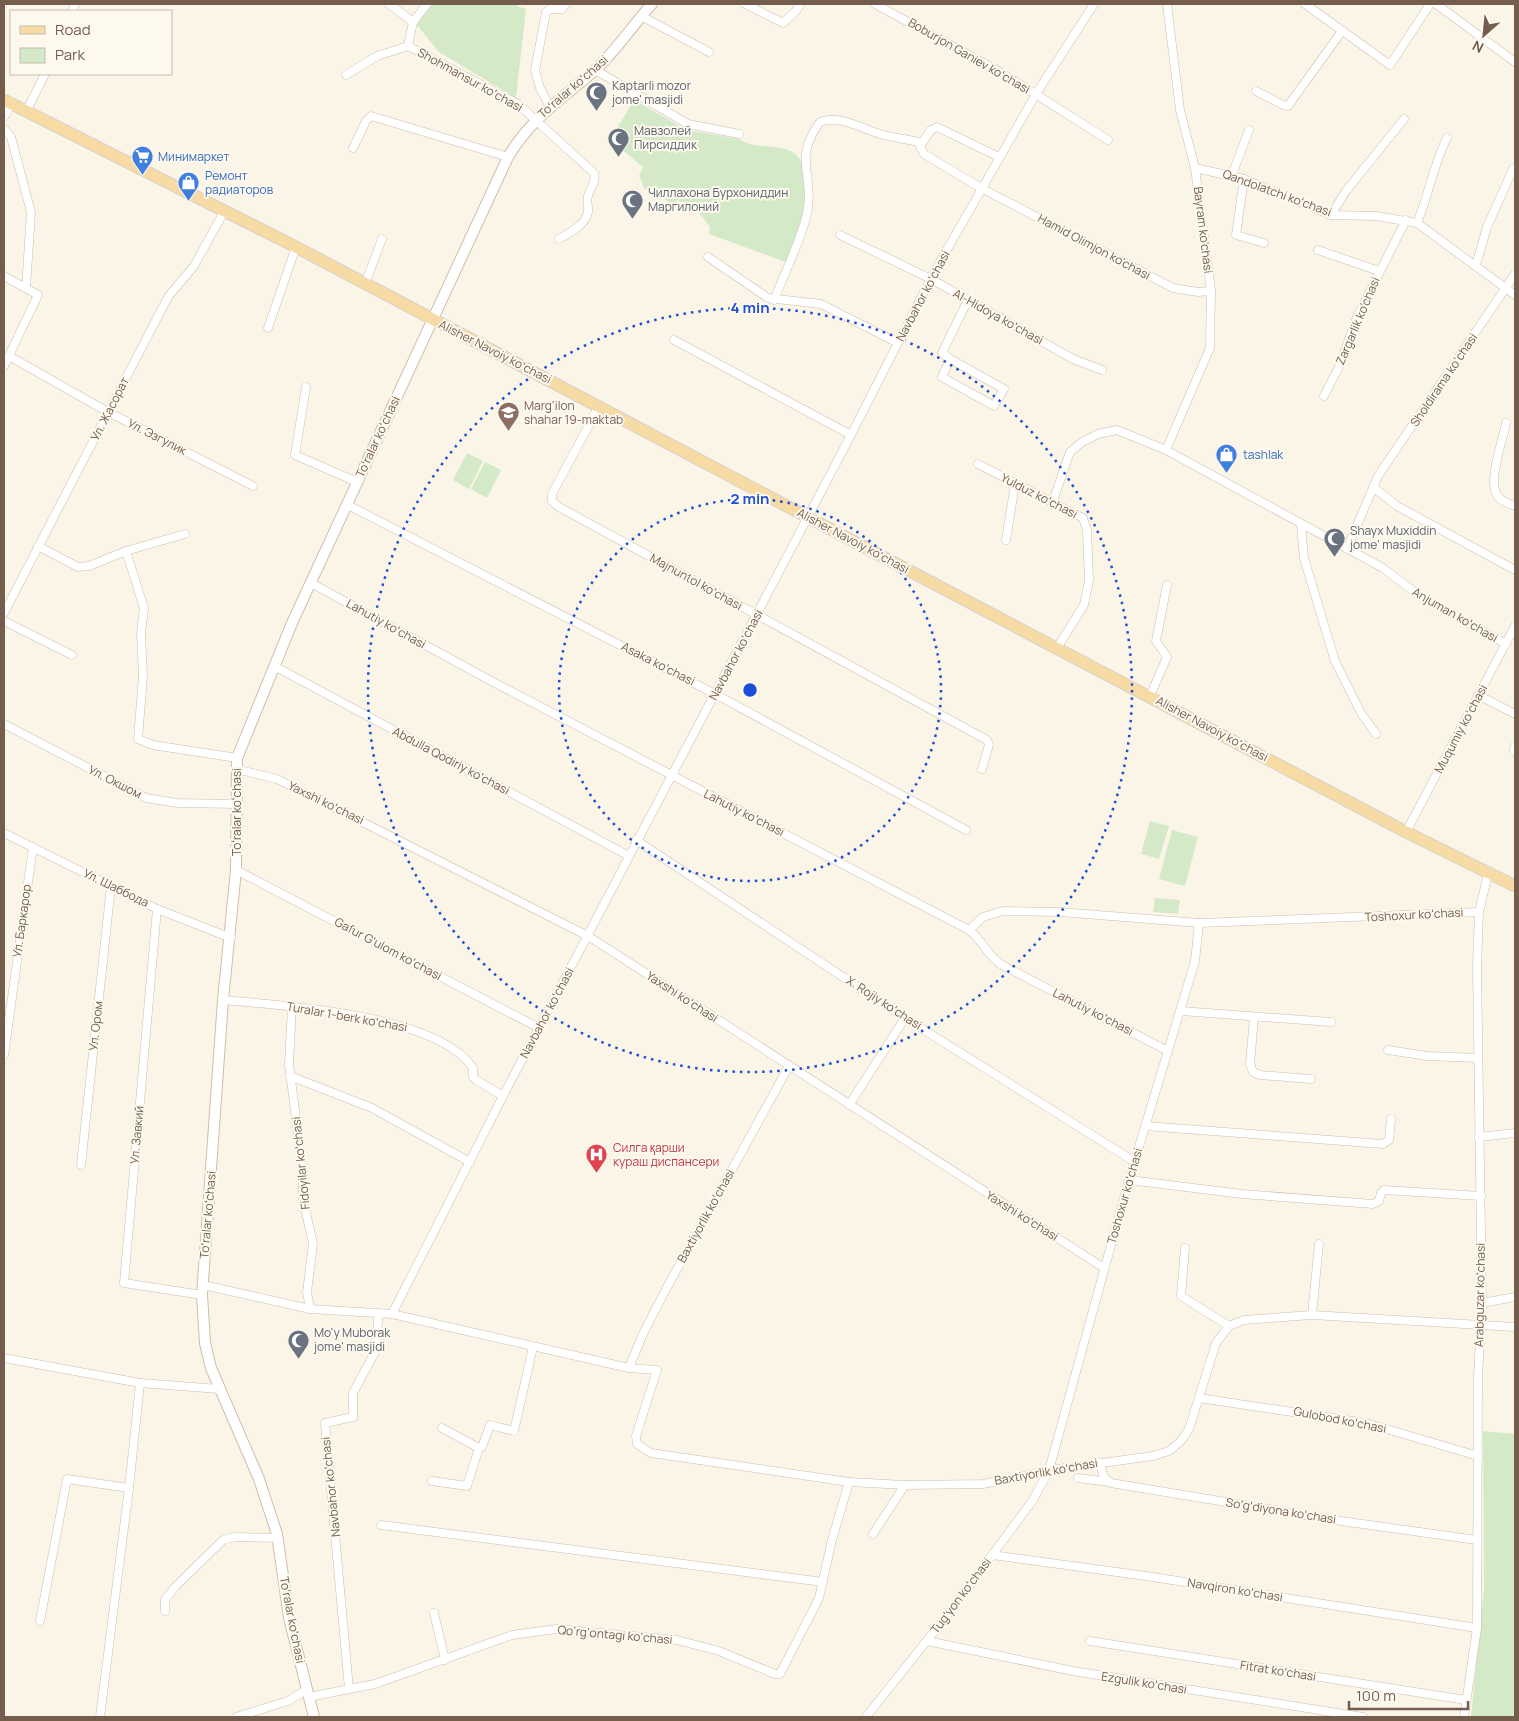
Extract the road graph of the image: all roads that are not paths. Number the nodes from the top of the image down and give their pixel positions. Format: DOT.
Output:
graph roads {
  1 [pos="389,4"];
  2 [pos="427,4"];
  3 [pos="566,4"];
  4 [pos="652,4"];
  5 [pos="745,4"];
  6 [pos="800,4"];
  7 [pos="875,4"];
  8 [pos="1094,4"];
  9 [pos="1167,4"];
  10 [pos="1304,4"];
  11 [pos="1430,4"];
  12 [pos="1436,4"];
  13 [pos="641,16"];
  14 [pos="413,22"];
  15 [pos="1342,31"];
  16 [pos="408,46"];
  17 [pos="709,52"];
  18 [pos="1515,62"];
  19 [pos="595,70"];
  20 [pos="44,75"];
  21 [pos="346,75"];
  22 [pos="1256,91"];
  23 [pos="1036,94"];
  24 [pos="8,101"];
  25 [pos="550,107"];
  26 [pos="27,110"];
  27 [pos="4,117"];
  28 [pos="1404,118"];
  29 [pos="536,119"];
  30 [pos="4,129"];
  31 [pos="1249,130"];
  32 [pos="739,134"];
  33 [pos="1447,138"];
  34 [pos="1108,140"];
  35 [pos="922,143"];
  36 [pos="353,148"];
  37 [pos="508,157"];
  38 [pos="999,157"];
  39 [pos="1195,168"];
  40 [pos="1513,169"];
  41 [pos="1232,175"];
  42 [pos="1244,179"];
  43 [pos="981,188"];
  44 [pos="225,210"];
  45 [pos="1331,215"];
  46 [pos="1406,220"];
  47 [pos="1417,223"];
  48 [pos="840,235"];
  49 [pos="382,239"];
  50 [pos="559,240"];
  51 [pos="1264,243"];
  52 [pos="296,247"];
  53 [pos="1318,250"];
  54 [pos="708,257"];
  55 [pos="1476,265"];
  56 [pos="1379,271"];
  57 [pos="1515,274"];
  58 [pos="4,276"];
  59 [pos="931,279"];
  60 [pos="365,284"];
  61 [pos="26,288"];
  62 [pos="1507,288"];
  63 [pos="1211,291"];
  64 [pos="1515,295"];
  65 [pos="774,300"];
  66 [pos="968,300"];
  67 [pos="432,320"];
  68 [pos="268,328"];
  69 [pos="674,340"];
  70 [pos="898,343"];
  71 [pos="9,356"];
  72 [pos="950,360"];
  73 [pos="4,366"];
  74 [pos="1102,370"];
  75 [pos="306,387"];
  76 [pos="1324,396"];
  77 [pos="599,406"];
  78 [pos="108,412"];
  79 [pos="1506,423"];
  80 [pos="851,435"];
  81 [pos="1166,450"];
  82 [pos="978,464"];
  83 [pos="356,482"];
  84 [pos="1015,484"];
  85 [pos="254,486"];
  86 [pos="1373,487"];
  87 [pos="1053,501"];
  88 [pos="346,504"];
  89 [pos="1515,506"];
  90 [pos="807,517"];
  91 [pos="1301,525"];
  92 [pos="185,534"];
  93 [pos="1006,540"];
  94 [pos="38,546"];
  95 [pos="1347,549"];
  96 [pos="126,551"];
  97 [pos="1515,570"];
  98 [pos="312,583"];
  99 [pos="1167,585"];
  100 [pos="4,613"];
  101 [pos="756,615"];
  102 [pos="4,621"];
  103 [pos="1515,626"];
  104 [pos="1506,644"];
  105 [pos="1057,648"];
  106 [pos="72,655"];
  107 [pos="274,666"];
  108 [pos="715,694"];
  109 [pos="1478,695"];
  110 [pos="1150,696"];
  111 [pos="1515,714"];
  112 [pos="4,724"];
  113 [pos="1376,734"];
  114 [pos="236,763"];
  115 [pos="982,769"];
  116 [pos="671,775"];
  117 [pos="236,804"];
  118 [pos="966,830"];
  119 [pos="4,832"];
  120 [pos="1406,832"];
  121 [pos="636,840"];
  122 [pos="32,847"];
  123 [pos="629,856"];
  124 [pos="236,870"];
  125 [pos="1488,874"];
  126 [pos="111,886"];
  127 [pos="1515,886"];
  128 [pos="157,908"];
  129 [pos="1479,912"];
  130 [pos="1199,923"];
  131 [pos="969,930"];
  132 [pos="588,936"];
  133 [pos="231,938"];
  134 [pos="224,1000"];
  135 [pos="292,1007"];
  136 [pos="1180,1011"];
  137 [pos="1254,1017"];
  138 [pos="905,1018"];
  139 [pos="1331,1022"];
  140 [pos="539,1028"];
  141 [pos="1388,1050"];
  142 [pos="1168,1051"];
  143 [pos="4,1055"];
  144 [pos="1477,1058"];
  145 [pos="789,1066"];
  146 [pos="290,1076"];
  147 [pos="1310,1079"];
  148 [pos="503,1096"];
  149 [pos="849,1105"];
  150 [pos="1391,1119"];
  151 [pos="1145,1126"];
  152 [pos="1515,1133"];
  153 [pos="1479,1137"];
  154 [pos="470,1162"];
  155 [pos="1134,1162"];
  156 [pos="81,1165"];
  157 [pos="1129,1180"];
  158 [pos="1481,1196"];
  159 [pos="1320,1244"];
  160 [pos="1185,1248"];
  161 [pos="1104,1268"];
  162 [pos="202,1284"];
  163 [pos="202,1295"];
  164 [pos="1515,1297"];
  165 [pos="1482,1303"];
  166 [pos="310,1308"];
  167 [pos="379,1313"];
  168 [pos="392,1314"];
  169 [pos="1312,1315"];
  170 [pos="1229,1326"];
  171 [pos="1481,1326"];
  172 [pos="1515,1327"];
  173 [pos="532,1347"];
  174 [pos="4,1358"];
  175 [pos="628,1368"];
  176 [pos="140,1383"];
  177 [pos="219,1389"];
  178 [pos="1199,1398"];
  179 [pos="442,1428"];
  180 [pos="479,1448"];
  181 [pos="1478,1456"];
  182 [pos="1099,1462"];
  183 [pos="1049,1470"];
  184 [pos="1078,1478"];
  185 [pos="432,1481"];
  186 [pos="849,1482"];
  187 [pos="1111,1483"];
  188 [pos="904,1485"];
  189 [pos="129,1488"];
  190 [pos="381,1525"];
  191 [pos="873,1534"];
  192 [pos="278,1538"];
  193 [pos="1477,1540"];
  194 [pos="992,1556"];
  195 [pos="823,1582"];
  196 [pos="165,1611"];
  197 [pos="434,1613"];
  198 [pos="40,1621"];
  199 [pos="1477,1628"];
  200 [pos="927,1641"];
  201 [pos="1090,1641"];
  202 [pos="445,1660"];
  203 [pos="349,1689"];
  204 [pos="308,1694"];
  205 [pos="1466,1700"];
  206 [pos="100,1717"];
  207 [pos="236,1717"];
  208 [pos="314,1717"];
  209 [pos="870,1717"];
  210 [pos="1363,1717"];
  211 [pos="1464,1717"];
  1 -- 14 [label="street"];
  2 -- 14 [label="street, Shohmansur koʻchasi"];
  3 -- 25 [label="street"];
  4 -- 13 [label="main road, Toʻralar koʻchasi"];
  5 -- 6 [label="street"];
  7 -- 23 [label="street, Boburjon Ganiev koʻchasi"];
  8 -- 23 [label="street, Navbahor koʻchasi"];
  9 -- 39 [label="street, Bayram ko'chasi"];
  10 -- 15 [label="street"];
  11 -- 15 [label="street"];
  12 -- 18 [label="street"];
  13 -- 17 [label="street"];
  13 -- 19 [label="main road, Toʻralar koʻchasi"];
  14 -- 16 [label="street, Shohmansur koʻchasi"];
  15 -- 22 [label="street"];
  16 -- 21 [label="street"];
  16 -- 29 [label="street, Shohmansur koʻchasi"];
  19 -- 25 [label="main road, Toʻralar koʻchasi"];
  19 -- 32 [label="street"];
  20 -- 26 [label="street"];
  23 -- 34 [label="street, Boburjon Ganiev koʻchasi"];
  23 -- 38 [label="street, Navbahor koʻchasi"];
  24 -- 26 [label="main road, Alisher Navoiy koʻchasi"];
  24 -- 27 [label="street"];
  25 -- 29 [label="main road, Toʻralar koʻchasi"];
  26 -- 44 [label="main road, Alisher Navoiy koʻchasi"];
  28 -- 45 [label="street"];
  29 -- 37 [label="main road, Toʻralar koʻchasi"];
  29 -- 50 [label="street, Shohmansur koʻchasi"];
  30 -- 61 [label="street"];
  31 -- 41 [label="street"];
  33 -- 47 [label="street"];
  35 -- 38 [label="street"];
  35 -- 43 [label="street, Hamid Olimjon ko'chasi"];
  35 -- 65 [label="street"];
  36 -- 37 [label="street"];
  37 -- 67 [label="main road, Toʻralar koʻchasi"];
  38 -- 43 [label="street, Navbahor koʻchasi"];
  39 -- 41 [label="street, Qandolatchi koʻchasi"];
  39 -- 63 [label="street, Bayram ko'chasi"];
  40 -- 55 [label="street"];
  41 -- 42 [label="street, Qandolatchi koʻchasi"];
  42 -- 45 [label="street, Qandolatchi koʻchasi"];
  42 -- 51 [label="street"];
  43 -- 59 [label="street, Navbahor koʻchasi"];
  43 -- 63 [label="street, Hamid Olimjon ko'chasi"];
  44 -- 52 [label="main road, Alisher Navoiy koʻchasi"];
  44 -- 78 [label="street, Ул. Жасорат"];
  45 -- 46 [label="street, Qandolatchi koʻchasi"];
  46 -- 47 [label="street, Qandolatchi koʻchasi"];
  46 -- 56 [label="street, Zargarlik ko'chasi"];
  47 -- 55 [label="street, Qandolatchi koʻchasi"];
  48 -- 59 [label="street, Al-Hidoya koʻchasi"];
  49 -- 60 [label="street"];
  52 -- 60 [label="main road, Alisher Navoiy koʻchasi"];
  52 -- 68 [label="street"];
  53 -- 56 [label="street"];
  54 -- 65 [label="street"];
  55 -- 62 [label="street, Qandolatchi koʻchasi"];
  56 -- 76 [label="street, Zargarlik ko'chasi"];
  57 -- 62 [label="street, Sholdirama ko‘chasi"];
  58 -- 61 [label="street"];
  59 -- 66 [label="street, Al-Hidoya koʻchasi"];
  59 -- 70 [label="street, Navbahor koʻchasi"];
  60 -- 67 [label="main road, Alisher Navoiy koʻchasi"];
  61 -- 71 [label="street"];
  62 -- 64 [label="street, Qandolatchi koʻchasi"];
  62 -- 86 [label="street, Sholdirama ko‘chasi"];
  63 -- 81 [label="street, Bayram ko'chasi"];
  65 -- 70 [label="street"];
  66 -- 72 [label="street"];
  66 -- 74 [label="street, Al-Hidoya koʻchasi"];
  67 -- 77 [label="main road, Alisher Navoiy koʻchasi"];
  67 -- 83 [label="main road, Toʻralar koʻchasi"];
  69 -- 80 [label="street"];
  70 -- 80 [label="street, Navbahor koʻchasi"];
  71 -- 73 [label="street"];
  71 -- 78 [label="street, Ул. Эзгулик"];
  72 -- 72 [label="street"];
  75 -- 83 [label="street"];
  77 -- 90 [label="main road, Alisher Navoiy koʻchasi"];
  77 -- 101 [label="street, Majnuntol koʻchasi"];
  78 -- 85 [label="street, Ул. Эзгулик"];
  78 -- 94 [label="street, Ул. Жасорат"];
  79 -- 89 [label="street"];
  80 -- 90 [label="street, Navbahor koʻchasi"];
  81 -- 87 [label="street, Anjuman koʻchasi"];
  81 -- 91 [label="street, Anjuman koʻchasi"];
  82 -- 84 [label="street, Yulduz koʻchasi"];
  83 -- 88 [label="main road, Toʻralar koʻchasi"];
  84 -- 87 [label="street, Yulduz koʻchasi"];
  84 -- 93 [label="street"];
  86 -- 95 [label="street, Sholdirama ko‘chasi"];
  86 -- 97 [label="street"];
  87 -- 105 [label="street, Yulduz koʻchasi"];
  88 -- 98 [label="main road, Toʻralar koʻchasi"];
  88 -- 108 [label="street, Asaka koʻchasi"];
  90 -- 101 [label="street, Navbahor koʻchasi"];
  90 -- 105 [label="main road, Alisher Navoiy koʻchasi"];
  91 -- 95 [label="street, Anjuman koʻchasi"];
  91 -- 113 [label="street"];
  92 -- 96 [label="street"];
  94 -- 96 [label="street"];
  94 -- 100 [label="street, Ул. Жасорат"];
  95 -- 104 [label="street, Anjuman koʻchasi"];
  96 -- 114 [label="street, Yaxshi koʻchasi"];
  98 -- 107 [label="main road, Toʻralar koʻchasi"];
  98 -- 116 [label="street, Lahutiy koʻchasi"];
  99 -- 110 [label="street"];
  101 -- 108 [label="street, Navbahor koʻchasi"];
  101 -- 115 [label="street, Majnuntol koʻchasi"];
  102 -- 106 [label="street"];
  103 -- 104 [label="street, Muqumiy koʻchasi"];
  104 -- 109 [label="street, Muqumiy koʻchasi"];
  105 -- 110 [label="main road, Alisher Navoiy koʻchasi"];
  107 -- 114 [label="main road, Toʻralar koʻchasi"];
  107 -- 123 [label="street, Abdulla Qodiriy koʻchasi"];
  108 -- 116 [label="street, Navbahor koʻchasi"];
  108 -- 118 [label="street, Asaka koʻchasi"];
  109 -- 111 [label="street"];
  109 -- 120 [label="street, Muqumiy koʻchasi"];
  110 -- 120 [label="main road, Alisher Navoiy koʻchasi"];
  112 -- 117 [label="street, Ул. Окшом"];
  114 -- 117 [label="main road, Toʻralar koʻchasi"];
  114 -- 132 [label="street, Yaxshi koʻchasi"];
  116 -- 121 [label="street, Navbahor koʻchasi"];
  116 -- 131 [label="street, Lahutiy koʻchasi"];
  117 -- 124 [label="main road, Toʻralar koʻchasi"];
  119 -- 122 [label="street, Ул. Шаббода"];
  120 -- 125 [label="main road, Alisher Navoiy koʻchasi"];
  121 -- 123 [label="street, Navbahor koʻchasi"];
  121 -- 138 [label="street, X. Rojiy koʻchasi"];
  122 -- 126 [label="street, Ул. Шаббода"];
  122 -- 143 [label="street, Ул. Баркарор"];
  123 -- 132 [label="street, Navbahor koʻchasi"];
  124 -- 133 [label="main road, Toʻralar koʻchasi"];
  124 -- 140 [label="street, Gafur Gʻulom koʻchasi"];
  125 -- 127 [label="main road, Alisher Navoiy koʻchasi"];
  125 -- 129 [label="street, Arabguzar koʻchasi"];
  126 -- 128 [label="street, Ул. Шаббода"];
  126 -- 156 [label="street, Ул. Ором"];
  128 -- 133 [label="street, Ул. Шаббода"];
  128 -- 163 [label="street, Ул. Завкий"];
  129 -- 130 [label="street, Toshoxur koʻchasi"];
  129 -- 144 [label="street, Arabguzar koʻchasi"];
  130 -- 131 [label="street, Toshoxur koʻchasi"];
  130 -- 136 [label="street, Toshoxur koʻchasi"];
  131 -- 142 [label="street, Lahutiy koʻchasi"];
  132 -- 140 [label="street, Navbahor koʻchasi"];
  132 -- 145 [label="street, Yaxshi koʻchasi"];
  133 -- 134 [label="main road, Toʻralar koʻchasi"];
  134 -- 135 [label="street, Turalar 1-berk koʻchasi"];
  134 -- 162 [label="main road, Toʻralar koʻchasi"];
  135 -- 146 [label="street, Fidoyilar koʻchasi"];
  135 -- 148 [label="street, Turalar 1-berk koʻchasi"];
  136 -- 137 [label="street"];
  136 -- 142 [label="street, Toshoxur koʻchasi"];
  137 -- 139 [label="street"];
  137 -- 147 [label="street"];
  138 -- 149 [label="street"];
  138 -- 155 [label="street, X. Rojiy koʻchasi"];
  140 -- 148 [label="street, Navbahor koʻchasi"];
  141 -- 144 [label="street"];
  142 -- 151 [label="street, Toshoxur koʻchasi"];
  144 -- 153 [label="street, Arabguzar koʻchasi"];
  145 -- 149 [label="street, Yaxshi koʻchasi"];
  145 -- 175 [label="street, Baxtiyorlik koʻchasi"];
  146 -- 154 [label="street"];
  146 -- 166 [label="street, Fidoyilar koʻchasi"];
  148 -- 154 [label="street, Navbahor koʻchasi"];
  149 -- 161 [label="street, Yaxshi koʻchasi"];
  150 -- 151 [label="street"];
  151 -- 155 [label="street, Toshoxur koʻchasi"];
  152 -- 153 [label="street"];
  153 -- 158 [label="street, Arabguzar koʻchasi"];
  154 -- 168 [label="street, Navbahor koʻchasi"];
  155 -- 157 [label="street, Toshoxur koʻchasi"];
  157 -- 158 [label="street"];
  157 -- 161 [label="street, Toshoxur koʻchasi"];
  158 -- 165 [label="street, Arabguzar koʻchasi"];
  159 -- 169 [label="street"];
  160 -- 170 [label="street"];
  161 -- 183 [label="street, Toshoxur koʻchasi"];
  162 -- 163 [label="main road, Toʻralar koʻchasi"];
  162 -- 166 [label="street"];
  163 -- 177 [label="main road, Toʻralar koʻchasi"];
  164 -- 165 [label="street"];
  165 -- 171 [label="street, Arabguzar koʻchasi"];
  166 -- 167 [label="street"];
  167 -- 168 [label="street"];
  167 -- 203 [label="street, Navbahor koʻchasi"];
  168 -- 173 [label="street, Baxtiyorlik koʻchasi"];
  169 -- 170 [label="street"];
  169 -- 171 [label="street"];
  170 -- 178 [label="street, Baxtiyorlik koʻchasi"];
  171 -- 172 [label="street"];
  171 -- 181 [label="street, Arabguzar koʻchasi"];
  173 -- 175 [label="street, Baxtiyorlik koʻchasi"];
  173 -- 180 [label="street"];
  174 -- 176 [label="street"];
  175 -- 186 [label="street, Baxtiyorlik koʻchasi"];
  176 -- 177 [label="street"];
  176 -- 189 [label="street"];
  177 -- 192 [label="main road, Toʻralar koʻchasi"];
  178 -- 181 [label="street, Gulobod koʻchasi"];
  178 -- 182 [label="street, Baxtiyorlik koʻchasi"];
  179 -- 180 [label="street"];
  180 -- 185 [label="street"];
  181 -- 193 [label="street, Arabguzar koʻchasi"];
  182 -- 183 [label="street, Baxtiyorlik koʻchasi"];
  182 -- 187 [label="street"];
  183 -- 188 [label="street, Baxtiyorlik koʻchasi"];
  183 -- 194 [label="street, Tugʻyon koʻchasi"];
  184 -- 187 [label="street, Soʻgʻdiyona koʻchasi"];
  186 -- 188 [label="street, Baxtiyorlik koʻchasi"];
  186 -- 195 [label="street, Qo‘rg‘ontagi ko‘chasi"];
  187 -- 193 [label="street, Soʻgʻdiyona koʻchasi"];
  188 -- 191 [label="street"];
  189 -- 198 [label="street"];
  189 -- 206 [label="street"];
  190 -- 195 [label="street"];
  192 -- 196 [label="street"];
  192 -- 204 [label="main road, Toʻralar koʻchasi"];
  193 -- 199 [label="street, Arabguzar koʻchasi"];
  194 -- 199 [label="street, Navqiron koʻchasi"];
  194 -- 200 [label="street, Tugʻyon koʻchasi"];
  195 -- 202 [label="street, Qo‘rg‘ontagi ko‘chasi"];
  197 -- 202 [label="street"];
  199 -- 205 [label="street, Arabguzar koʻchasi"];
  200 -- 209 [label="street, Tugʻyon koʻchasi"];
  200 -- 210 [label="street, Ezgulik koʻchasi"];
  201 -- 205 [label="street, Fitrat koʻchasi"];
  202 -- 203 [label="street, Qo‘rg‘ontagi ko‘chasi"];
  203 -- 204 [label="street, Qo‘rg‘ontagi ko‘chasi"];
  204 -- 207 [label="street, Qo‘rg‘ontagi ko‘chasi"];
  204 -- 208 [label="main road, Toʻralar koʻchasi"];
  205 -- 211 [label="street, Arabguzar koʻchasi"];
}
